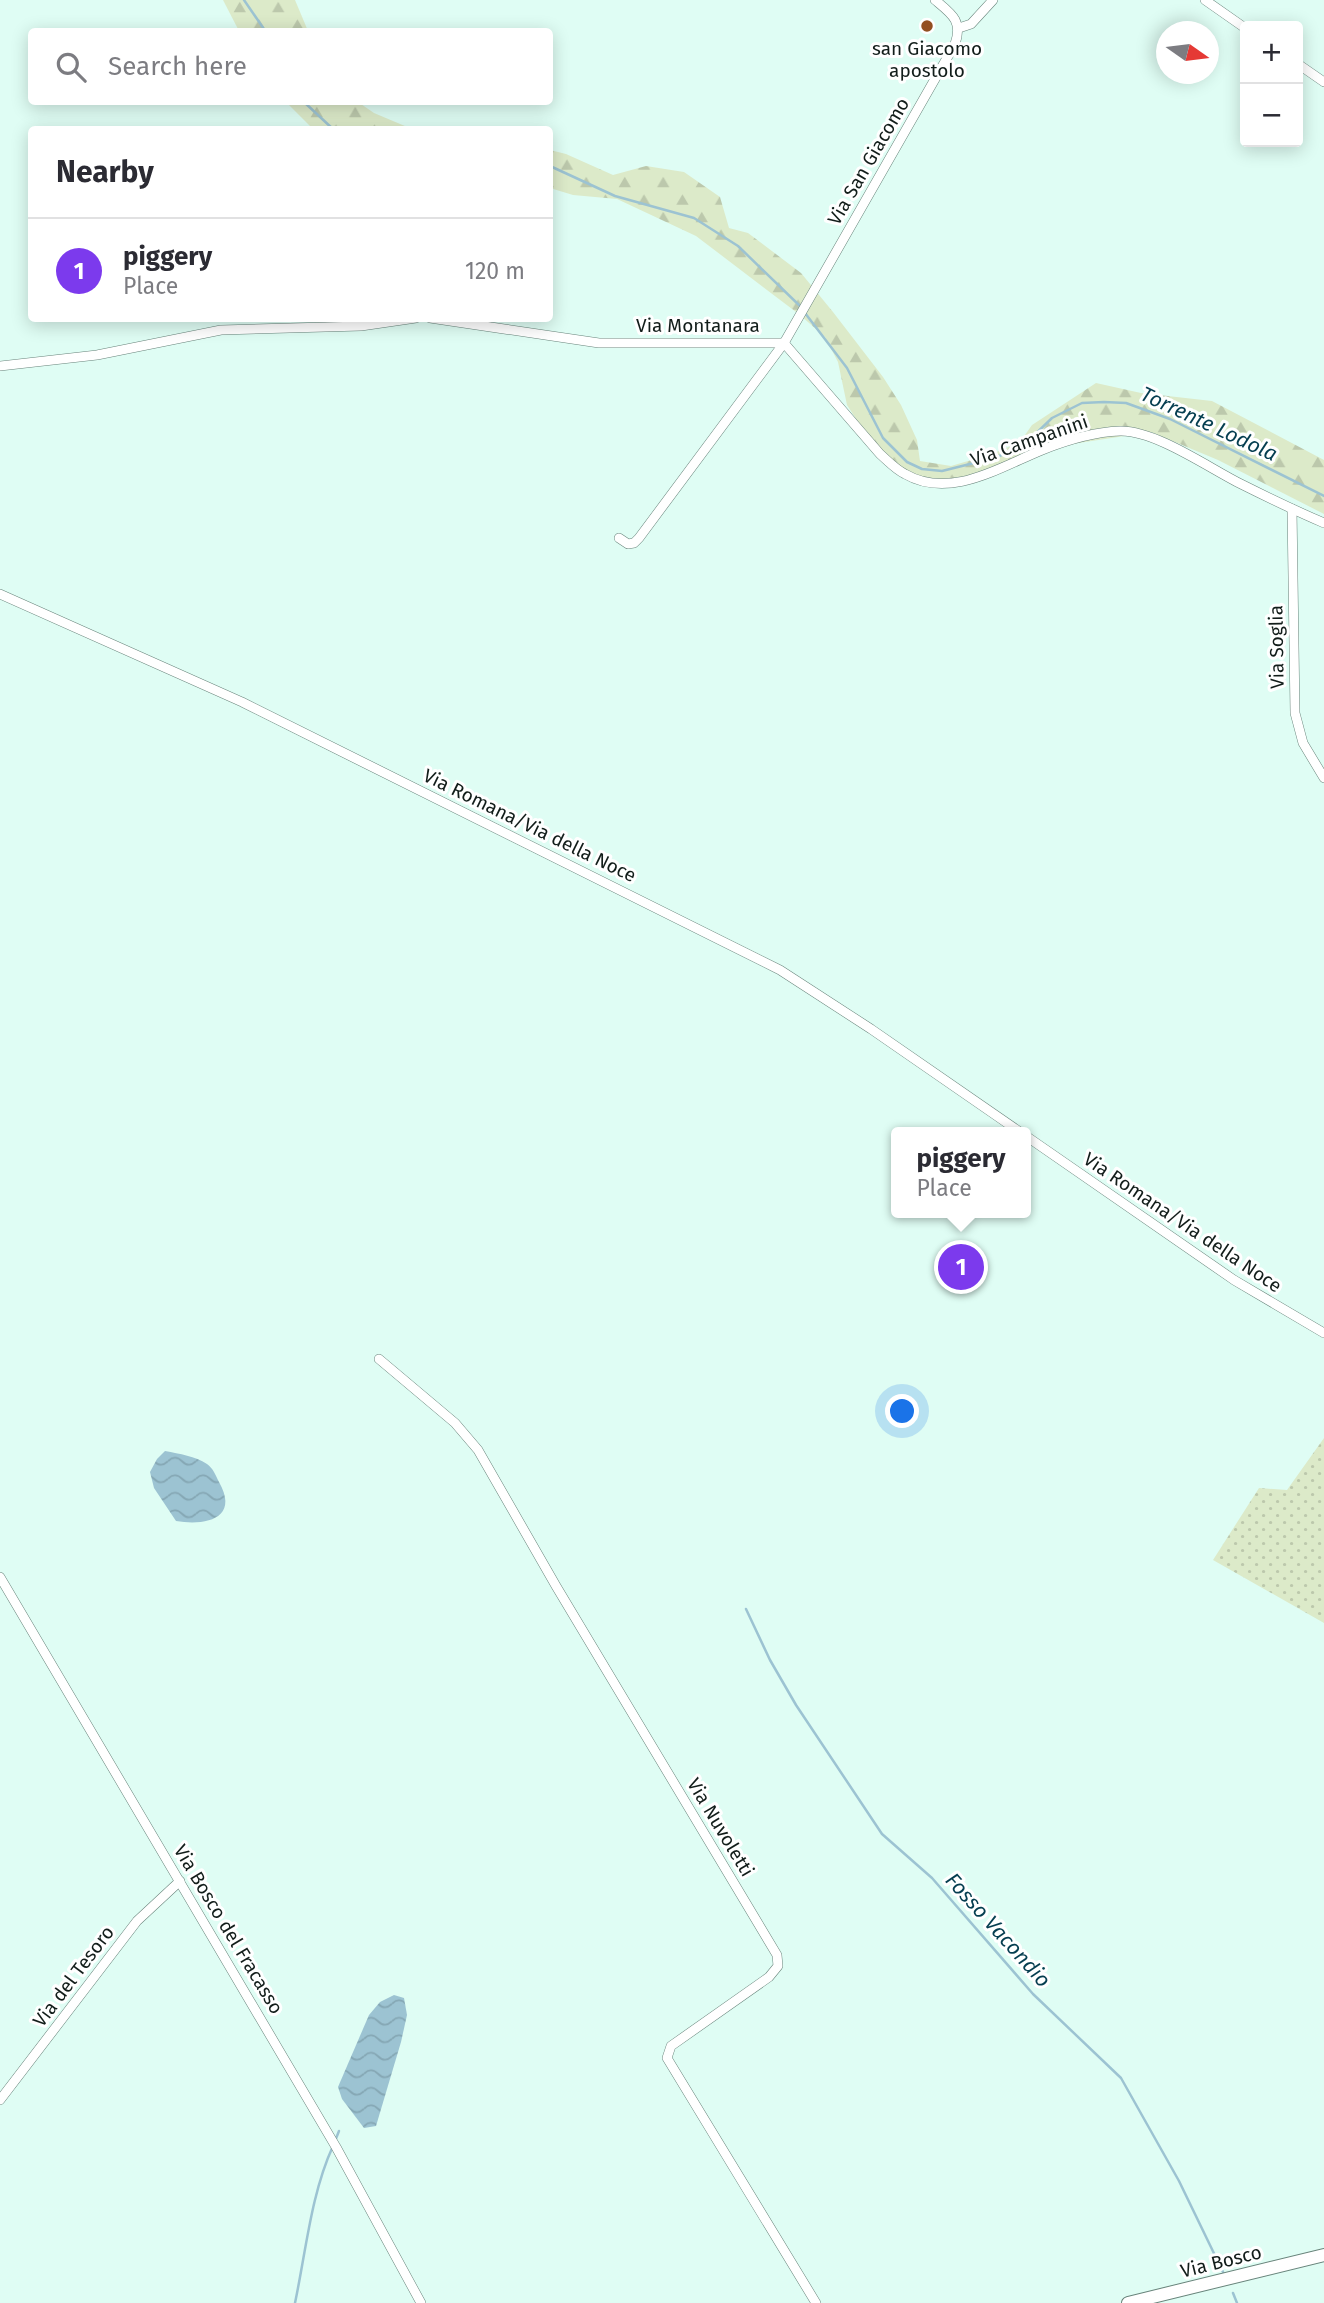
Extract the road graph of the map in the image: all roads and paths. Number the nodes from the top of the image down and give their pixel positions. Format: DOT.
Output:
graph roads {
  1 [pos="935,0"];
  2 [pos="993,0"];
  3 [pos="1205,0"];
  4 [pos="1240,24"];
  5 [pos="960,28"];
  6 [pos="1303,67"];
  7 [pos="1324,82"];
  8 [pos="392,322"];
  9 [pos="457,322"];
  10 [pos="784,343"];
  11 [pos="0,366"];
  12 [pos="1292,509"];
  13 [pos="1324,523"];
  14 [pos="619,538"];
  15 [pos="0,594"];
  16 [pos="1324,778"];
  17 [pos="1013,1127"];
  18 [pos="1031,1139"];
  19 [pos="1324,1333"];
  20 [pos="379,1359"];
  21 [pos="0,1577"];
  22 [pos="180,1881"];
  23 [pos="0,2100"];
  24 [pos="1324,2255"];
  25 [pos="421,2303"];
  26 [pos="816,2303"];
  27 [pos="1128,2303"];
  1 -- 5 [label="street"];
  2 -- 5 [label="street"];
  3 -- 4 [label="street"];
  5 -- 10 [label="street, Via San Giacomo"];
  6 -- 7 [label="street"];
  8 -- 11 [label="street"];
  9 -- 10 [label="street, Via Montanara"];
  10 -- 12 [label="street, Via Campanini"];
  10 -- 14 [label="street, Via Montanara"];
  12 -- 13 [label="street, Via Campanini"];
  12 -- 16 [label="street, Via Soglia"];
  15 -- 17 [label="street, Via Romana/Via della Noce"];
  18 -- 19 [label="street, Via Romana/Via della Noce"];
  20 -- 26 [label="street, Via Nuvoletti"];
  21 -- 22 [label="street, Via Bosco del Fracasso"];
  22 -- 23 [label="street, Via del Tesoro"];
  22 -- 25 [label="street, Via Bosco del Fracasso"];
  24 -- 27 [label="main road, Via Bosco"];
}
